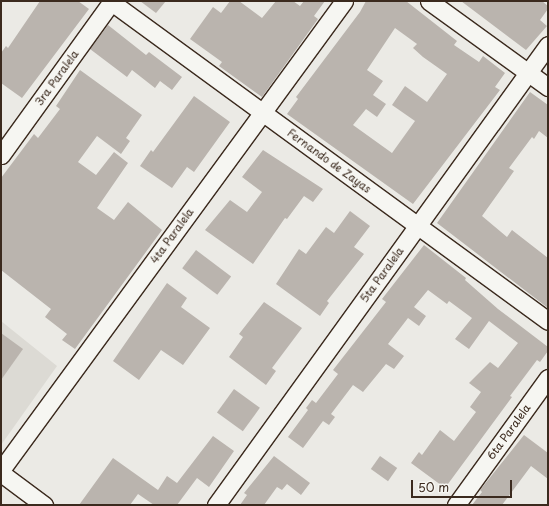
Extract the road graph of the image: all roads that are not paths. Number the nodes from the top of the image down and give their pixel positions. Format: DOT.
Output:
graph roads {
  1 [pos="111,1"];
  2 [pos="344,1"];
  3 [pos="429,1"];
  4 [pos="548,46"];
  5 [pos="528,73"];
  6 [pos="548,87"];
  7 [pos="261,113"];
  8 [pos="1,155"];
  9 [pos="418,225"];
  10 [pos="548,321"];
  11 [pos="548,378"];
  12 [pos="1,472"];
  13 [pos="460,504"];
  14 [pos="44,505"];
  15 [pos="216,505"];
  1 -- 7 [label="street, Fernando de Zayas"];
  1 -- 8 [label="street, 3ra Paralela"];
  2 -- 7 [label="street, 4ta Paralela"];
  3 -- 5 [label="street"];
  4 -- 5 [label="street, 5ta Paralela"];
  5 -- 6 [label="street"];
  5 -- 9 [label="street, 5ta Paralela"];
  7 -- 9 [label="street, Fernando de Zayas"];
  7 -- 12 [label="street, 4ta Paralela"];
  9 -- 10 [label="street, Fernando de Zayas"];
  9 -- 15 [label="street, 5ta Paralela"];
  11 -- 13 [label="street, 6ta Paralela"];
  12 -- 14 [label="street"];
}
